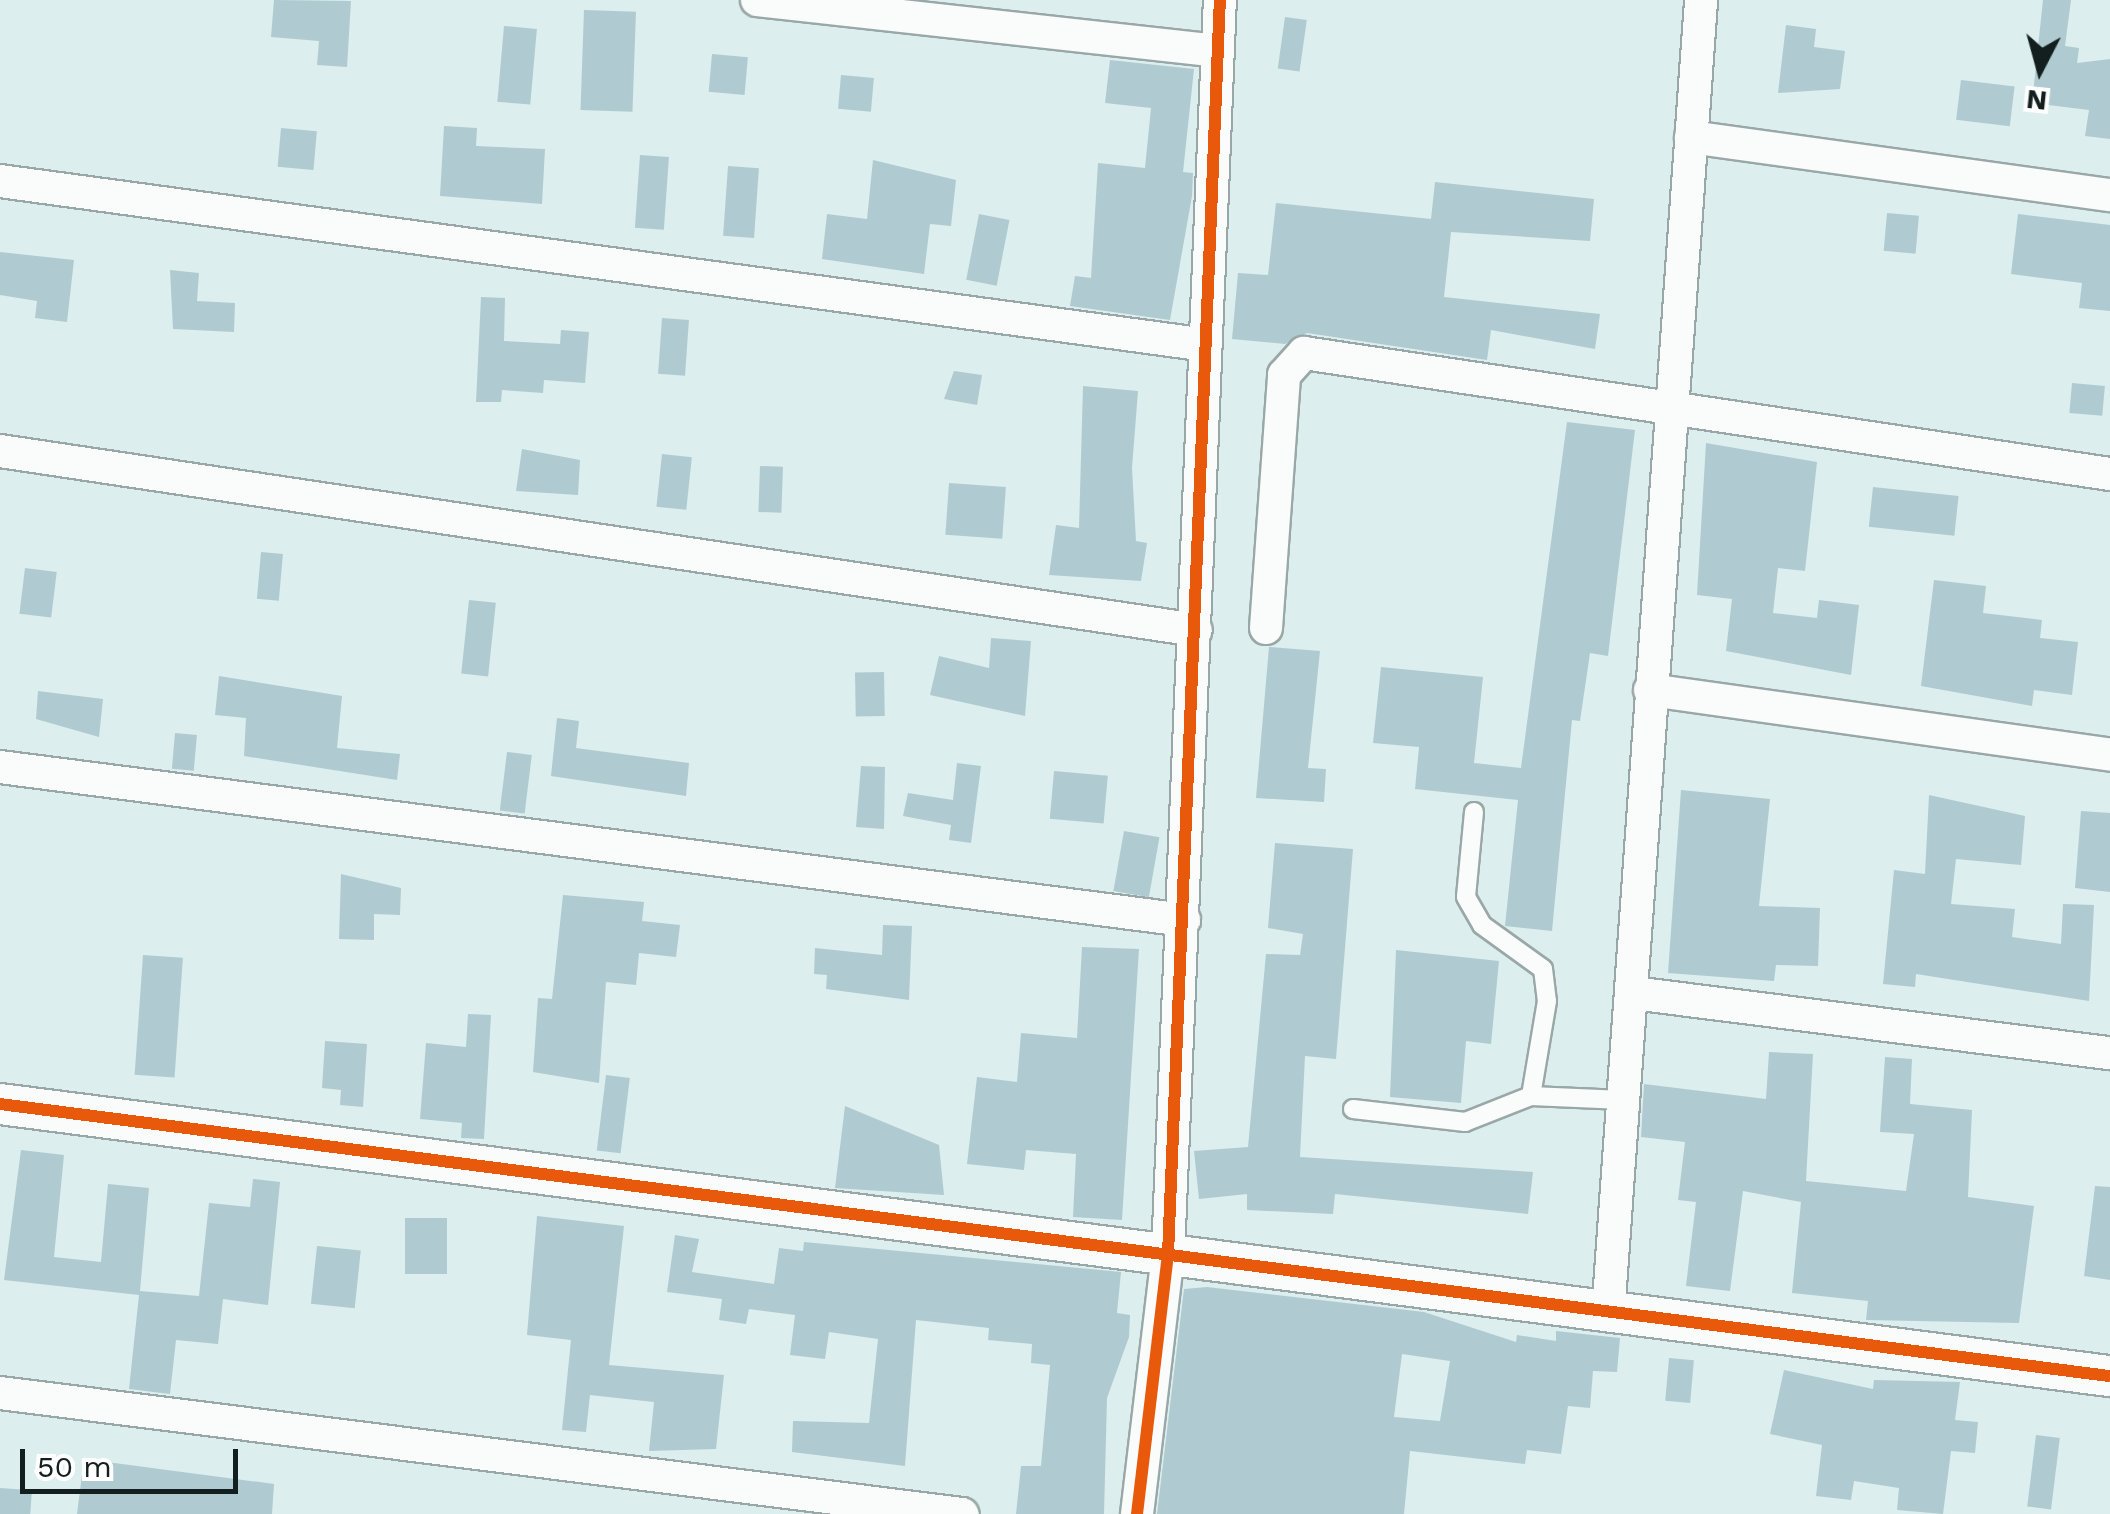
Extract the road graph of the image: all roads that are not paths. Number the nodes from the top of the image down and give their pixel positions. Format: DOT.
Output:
graph roads {
  1 [pos="757,0"];
  2 [pos="1220,0"];
  3 [pos="1700,0"];
  4 [pos="1217,51"];
  5 [pos="1691,137"];
  6 [pos="0,181"];
  7 [pos="2110,195"];
  8 [pos="1200,344"];
  9 [pos="1672,410"];
  10 [pos="0,451"];
  11 [pos="2110,474"];
  12 [pos="1266,628"];
  13 [pos="1196,630"];
  14 [pos="1650,690"];
  15 [pos="2110,754"];
  16 [pos="0,766"];
  17 [pos="1474,812"];
  18 [pos="1184,920"];
  19 [pos="1633,993"];
  20 [pos="2110,1053"];
  21 [pos="1531,1096"];
  22 [pos="1623,1100"];
  23 [pos="0,1104"];
  24 [pos="1353,1110"];
  25 [pos="1168,1254"];
  26 [pos="1608,1315"];
  27 [pos="2110,1376"];
  28 [pos="0,1394"];
  29 [pos="962,1514"];
  30 [pos="1137,1514"];
  1 -- 4 [label="street"];
  2 -- 4 [label="street"];
  3 -- 5 [label="street"];
  4 -- 8 [label="street"];
  5 -- 7 [label="street"];
  5 -- 9 [label="street"];
  6 -- 8 [label="street"];
  8 -- 13 [label="street"];
  9 -- 11 [label="street"];
  9 -- 12 [label="street"];
  9 -- 14 [label="street"];
  10 -- 13 [label="street"];
  13 -- 18 [label="street"];
  14 -- 15 [label="street"];
  14 -- 19 [label="street"];
  16 -- 18 [label="street"];
  17 -- 21 [label="lane"];
  18 -- 25 [label="street"];
  19 -- 20 [label="street"];
  19 -- 22 [label="street"];
  21 -- 22 [label="lane"];
  21 -- 24 [label="lane"];
  22 -- 26 [label="street"];
  23 -- 25 [label="street"];
  25 -- 26 [label="street"];
  25 -- 30 [label="street"];
  26 -- 27 [label="street"];
  28 -- 29 [label="street"];
}
